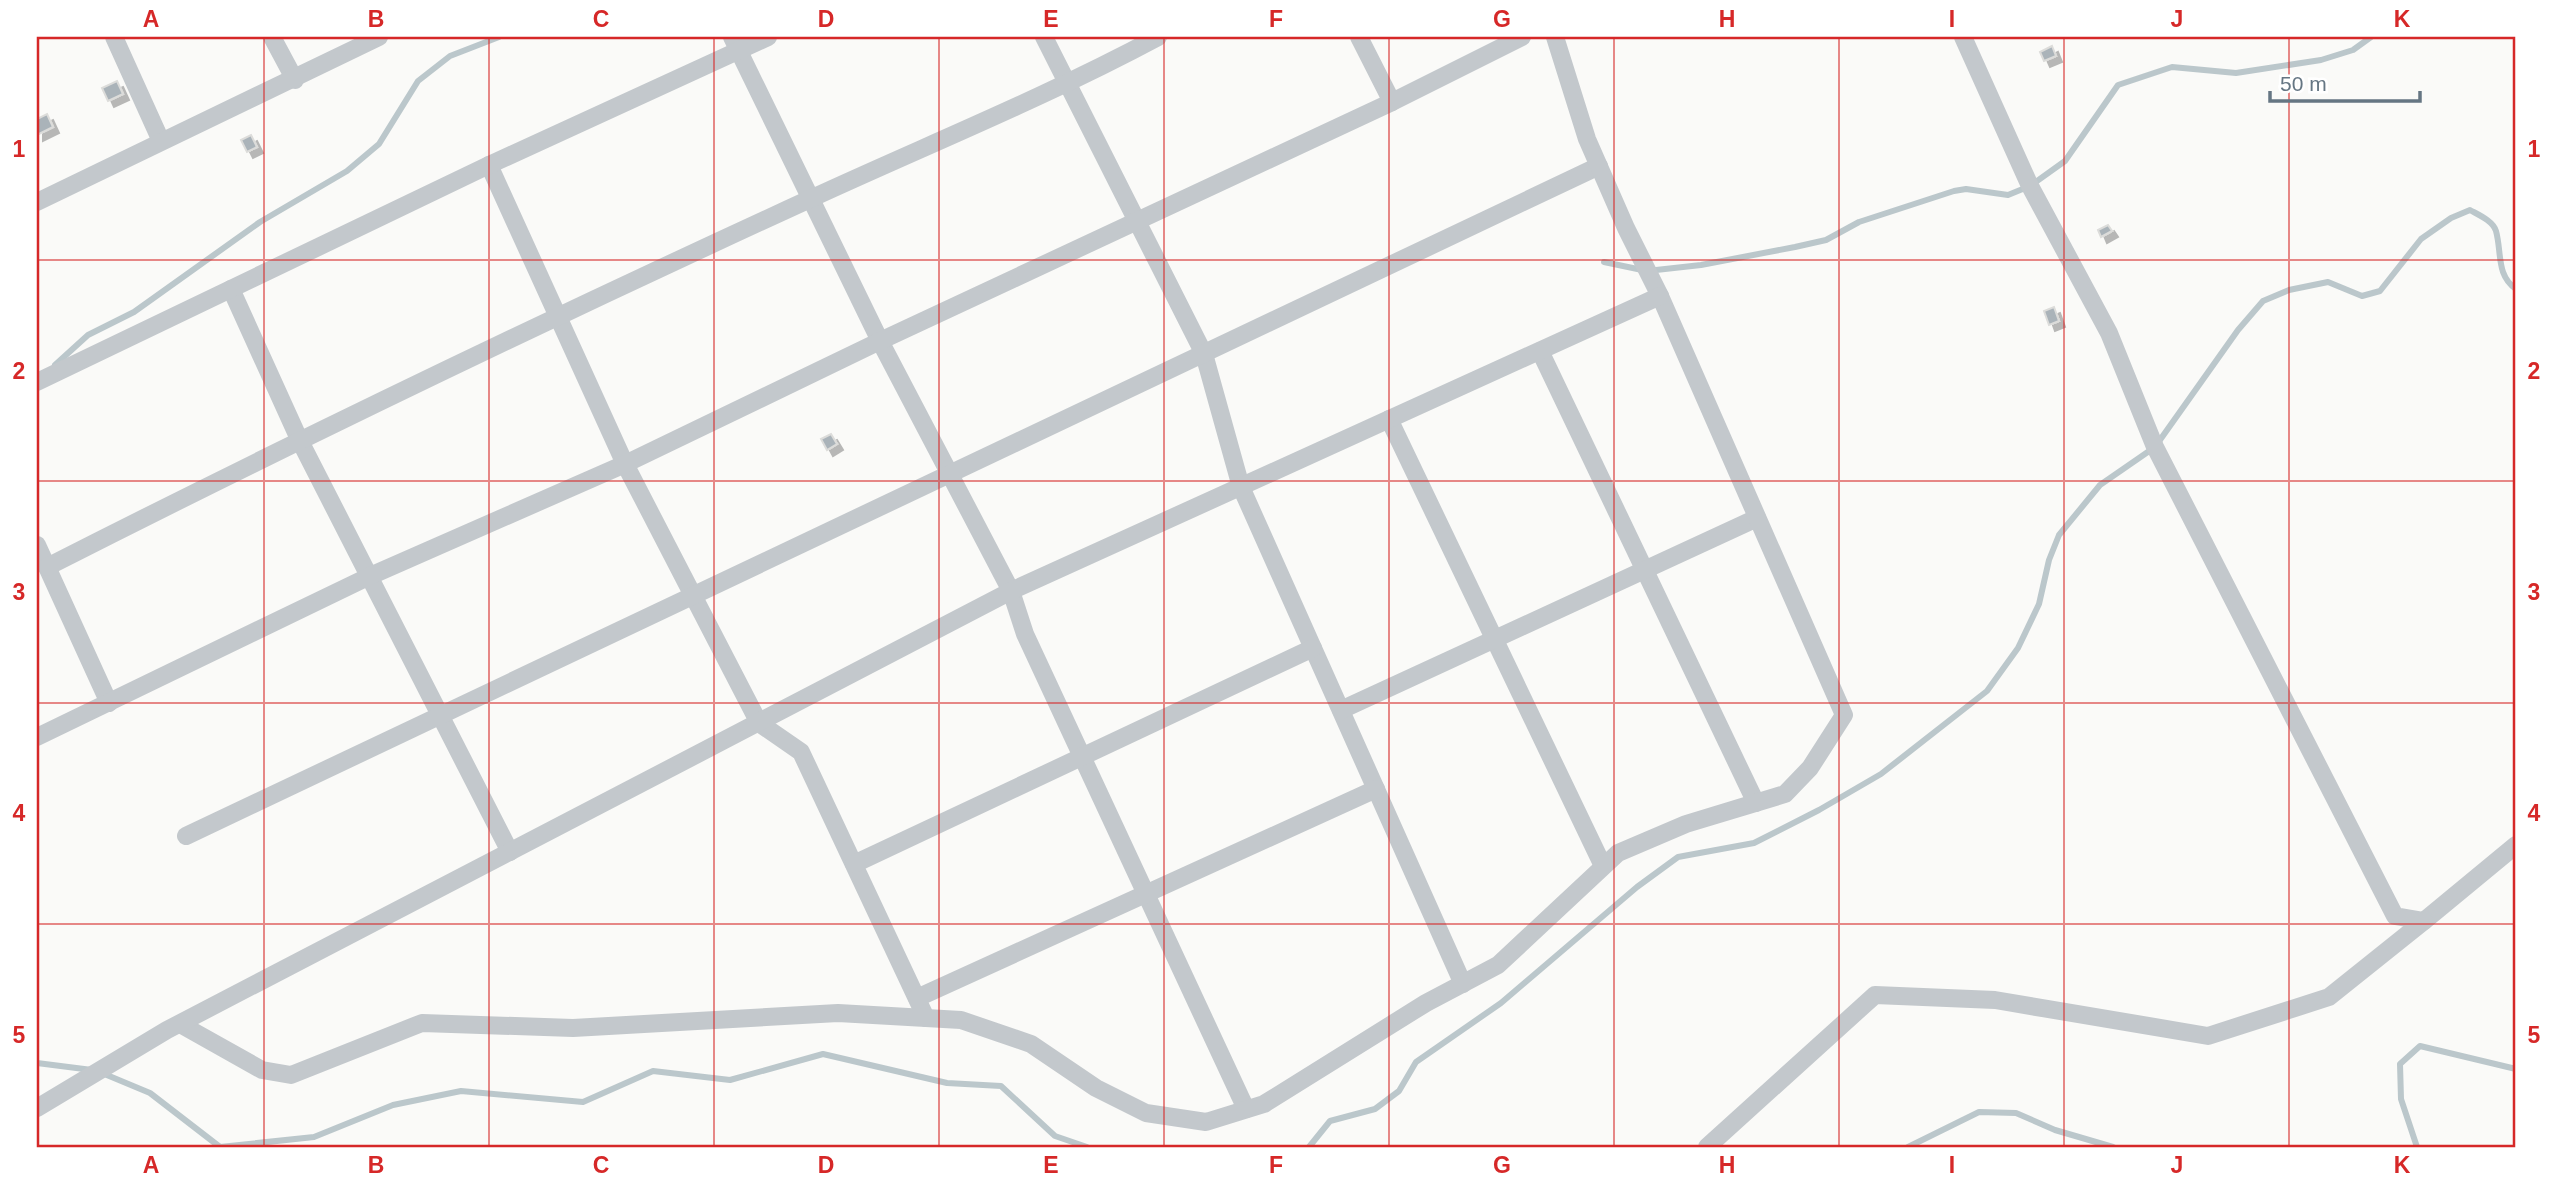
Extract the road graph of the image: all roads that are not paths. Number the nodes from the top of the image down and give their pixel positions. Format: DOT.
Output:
graph roads {
  1 [pos="114,37"];
  2 [pos="272,37"];
  3 [pos="379,37"];
  4 [pos="768,37"];
  5 [pos="1044,37"];
  6 [pos="1157,37"];
  7 [pos="1359,37"];
  8 [pos="1522,37"];
  9 [pos="1555,37"];
  10 [pos="1963,37"];
  11 [pos="736,43"];
  12 [pos="295,80"];
  13 [pos="1067,85"];
  14 [pos="1392,102"];
  15 [pos="161,141"];
  16 [pos="489,165"];
  17 [pos="1599,166"];
  18 [pos="811,198"];
  19 [pos="37,201"];
  20 [pos="1136,220"];
  21 [pos="231,289"];
  22 [pos="1660,296"];
  23 [pos="558,318"];
  24 [pos="880,341"];
  25 [pos="1541,351"];
  26 [pos="1204,354"];
  27 [pos="37,382"];
  28 [pos="1389,419"];
  29 [pos="299,439"];
  30 [pos="625,464"];
  31 [pos="950,475"];
  32 [pos="1241,487"];
  33 [pos="1757,518"];
  34 [pos="37,545"];
  35 [pos="47,567"];
  36 [pos="1645,570"];
  37 [pos="370,576"];
  38 [pos="1011,591"];
  39 [pos="693,596"];
  40 [pos="1494,639"];
  41 [pos="1313,648"];
  42 [pos="109,703"];
  43 [pos="1340,710"];
  44 [pos="442,715"];
  45 [pos="758,723"];
  46 [pos="37,737"];
  47 [pos="1082,757"];
  48 [pos="1376,789"];
  49 [pos="1756,803"];
  50 [pos="186,836"];
  51 [pos="2516,845"];
  52 [pos="510,852"];
  53 [pos="854,864"];
  54 [pos="1603,866"];
  55 [pos="1146,894"];
  56 [pos="2424,921"];
  57 [pos="1463,984"];
  58 [pos="917,998"];
  59 [pos="926,1018"];
  60 [pos="180,1024"];
  61 [pos="37,1108"];
  62 [pos="1246,1109"];
  63 [pos="1707,1147"];
  1 -- 15 [label="street"];
  2 -- 12 [label="street"];
  3 -- 12 [label="street"];
  4 -- 11 [label="street"];
  5 -- 13 [label="street"];
  6 -- 13 [label="street"];
  7 -- 14 [label="street"];
  8 -- 14 [label="street"];
  9 -- 17 [label="street"];
  10 -- 56 [label="street"];
  11 -- 16 [label="street"];
  11 -- 18 [label="street"];
  12 -- 15 [label="street"];
  13 -- 18 [label="street"];
  13 -- 20 [label="street"];
  14 -- 20 [label="street"];
  15 -- 19 [label="street"];
  16 -- 21 [label="street"];
  16 -- 23 [label="street"];
  17 -- 22 [label="street"];
  17 -- 26 [label="street"];
  18 -- 23 [label="street"];
  18 -- 24 [label="street"];
  20 -- 24 [label="street"];
  20 -- 26 [label="street"];
  21 -- 27 [label="street"];
  21 -- 29 [label="street"];
  22 -- 25 [label="street"];
  22 -- 33 [label="street"];
  23 -- 29 [label="street"];
  23 -- 30 [label="street"];
  24 -- 30 [label="street"];
  24 -- 31 [label="street"];
  25 -- 28 [label="street"];
  25 -- 36 [label="street"];
  26 -- 31 [label="street"];
  26 -- 32 [label="street"];
  28 -- 32 [label="street"];
  28 -- 40 [label="street"];
  29 -- 35 [label="street"];
  29 -- 37 [label="street"];
  30 -- 37 [label="street"];
  30 -- 39 [label="street"];
  31 -- 38 [label="street"];
  31 -- 39 [label="street"];
  32 -- 38 [label="street"];
  32 -- 41 [label="street"];
  33 -- 36 [label="street"];
  33 -- 49 [label="street"];
  34 -- 35 [label="street"];
  35 -- 42 [label="street"];
  36 -- 40 [label="street"];
  36 -- 49 [label="street"];
  37 -- 42 [label="street"];
  37 -- 44 [label="street"];
  38 -- 45 [label="street"];
  38 -- 47 [label="street"];
  39 -- 44 [label="street"];
  39 -- 45 [label="street"];
  40 -- 43 [label="street"];
  40 -- 54 [label="street"];
  41 -- 43 [label="street"];
  41 -- 47 [label="street"];
  42 -- 46 [label="street"];
  43 -- 48 [label="street"];
  44 -- 50 [label="street"];
  44 -- 52 [label="street"];
  45 -- 52 [label="street"];
  45 -- 53 [label="street"];
  47 -- 53 [label="street"];
  47 -- 55 [label="street"];
  48 -- 55 [label="street"];
  48 -- 57 [label="street"];
  49 -- 54 [label="street"];
  51 -- 56 [label="street"];
  52 -- 60 [label="street"];
  53 -- 58 [label="street"];
  54 -- 57 [label="street"];
  55 -- 58 [label="street"];
  55 -- 62 [label="street"];
  56 -- 63 [label="street"];
  57 -- 62 [label="street"];
  58 -- 59 [label="street"];
  59 -- 60 [label="street"];
  59 -- 62 [label="street"];
  60 -- 61 [label="street"];
}
